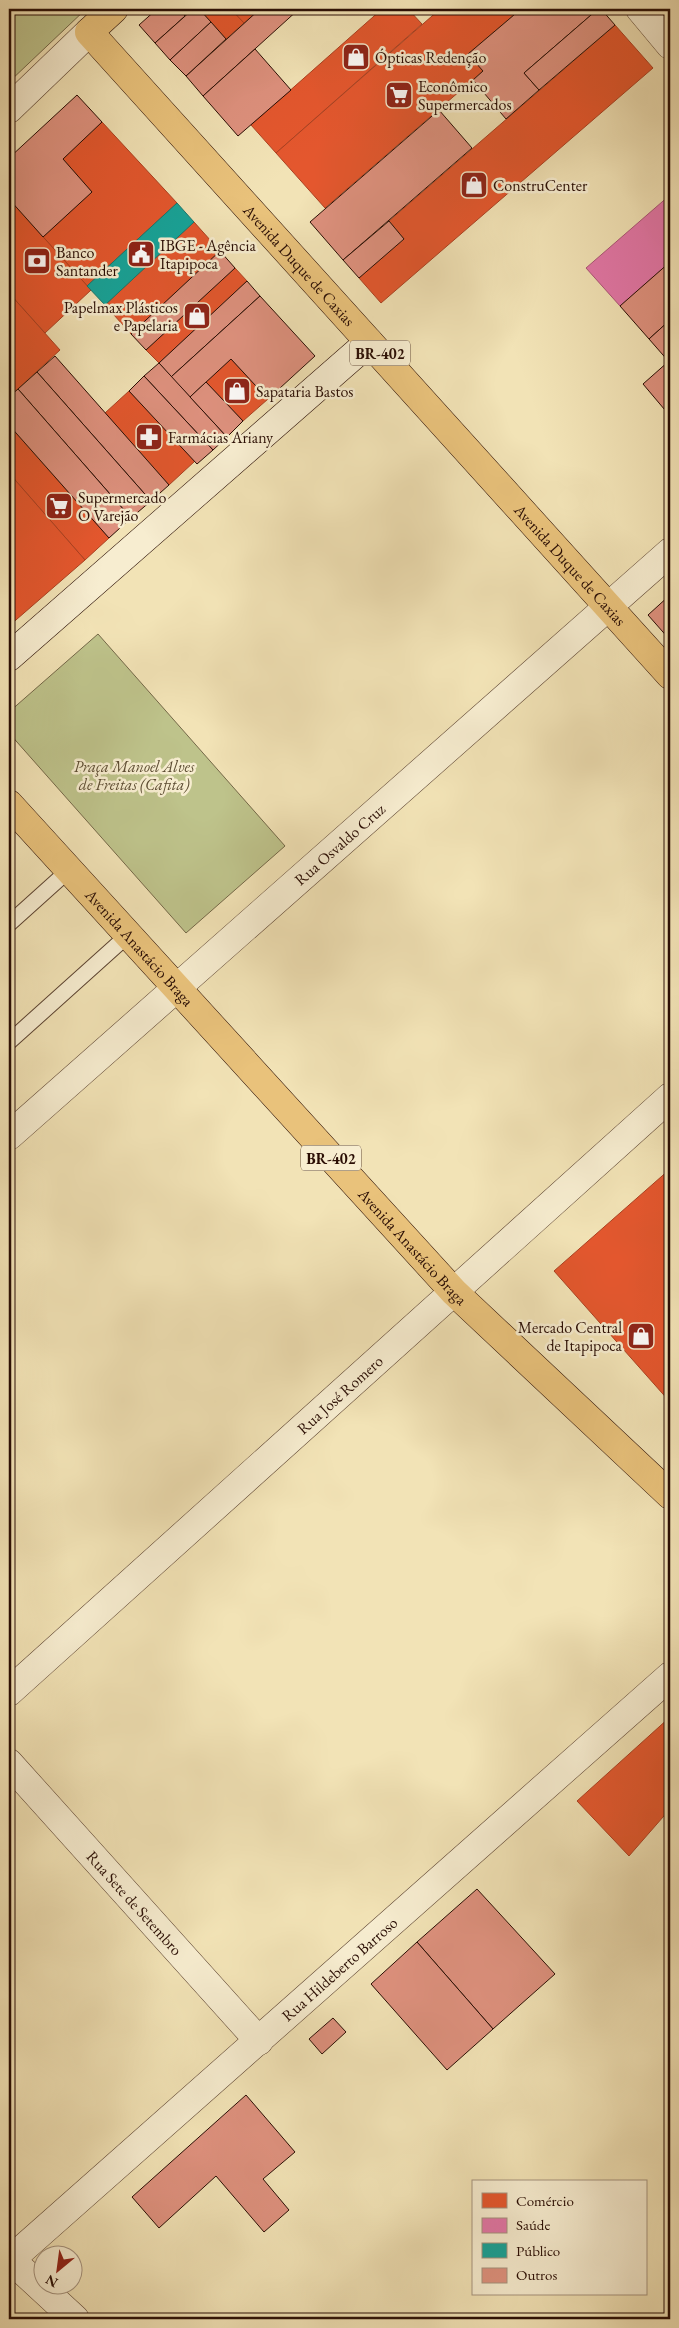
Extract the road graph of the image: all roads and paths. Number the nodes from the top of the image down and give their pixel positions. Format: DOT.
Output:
graph roads {
  1 [pos="114,9"];
  2 [pos="640,9"];
  3 [pos="89,32"];
  4 [pos="670,45"];
  5 [pos="9,109"];
  6 [pos="369,342"];
  7 [pos="670,552"];
  8 [pos="609,606"];
  9 [pos="9,658"];
  10 [pos="670,675"];
  11 [pos="9,804"];
  12 [pos="69,870"];
  13 [pos="9,924"];
  14 [pos="128,935"];
  15 [pos="176,988"];
  16 [pos="9,1042"];
  17 [pos="670,1098"];
  18 [pos="9,1136"];
  19 [pos="454,1292"];
  20 [pos="670,1495"];
  21 [pos="670,1676"];
  22 [pos="9,1692"];
  23 [pos="9,1763"];
  24 [pos="260,2041"];
  25 [pos="9,2259"];
  26 [pos="75,2319"];
  1 -- 3 [label="main road"];
  2 -- 4 [label="street"];
  3 -- 5 [label="street"];
  3 -- 6 [label="main road, Avenida Duque de Caxias / BR-402"];
  6 -- 8 [label="main road, Avenida Duque de Caxias / BR-402"];
  6 -- 9 [label="street"];
  7 -- 8 [label="street, Rua Osvaldo Cruz"];
  8 -- 10 [label="main road, Avenida Duque de Caxias / BR-402"];
  8 -- 15 [label="street, Rua Osvaldo Cruz"];
  11 -- 12 [label="main road, Avenida Anastácio Braga / BR-402"];
  12 -- 13 [label="lane"];
  12 -- 14 [label="main road, Avenida Anastácio Braga / BR-402"];
  14 -- 15 [label="main road, Avenida Anastácio Braga / BR-402"];
  14 -- 16 [label="lane"];
  15 -- 18 [label="street, Rua Osvaldo Cruz"];
  15 -- 19 [label="main road, Avenida Anastácio Braga / BR-402"];
  17 -- 19 [label="street, Rua José Romero"];
  19 -- 20 [label="main road, Avenida Anastácio Braga / BR-402"];
  19 -- 22 [label="street, Rua José Romero"];
  21 -- 24 [label="street, Rua Hildeberto Barroso"];
  23 -- 24 [label="street, Rua Sete de Setembro"];
  24 -- 25 [label="street, Rua Hildeberto Barroso"];
  25 -- 26 [label="street"];
}
